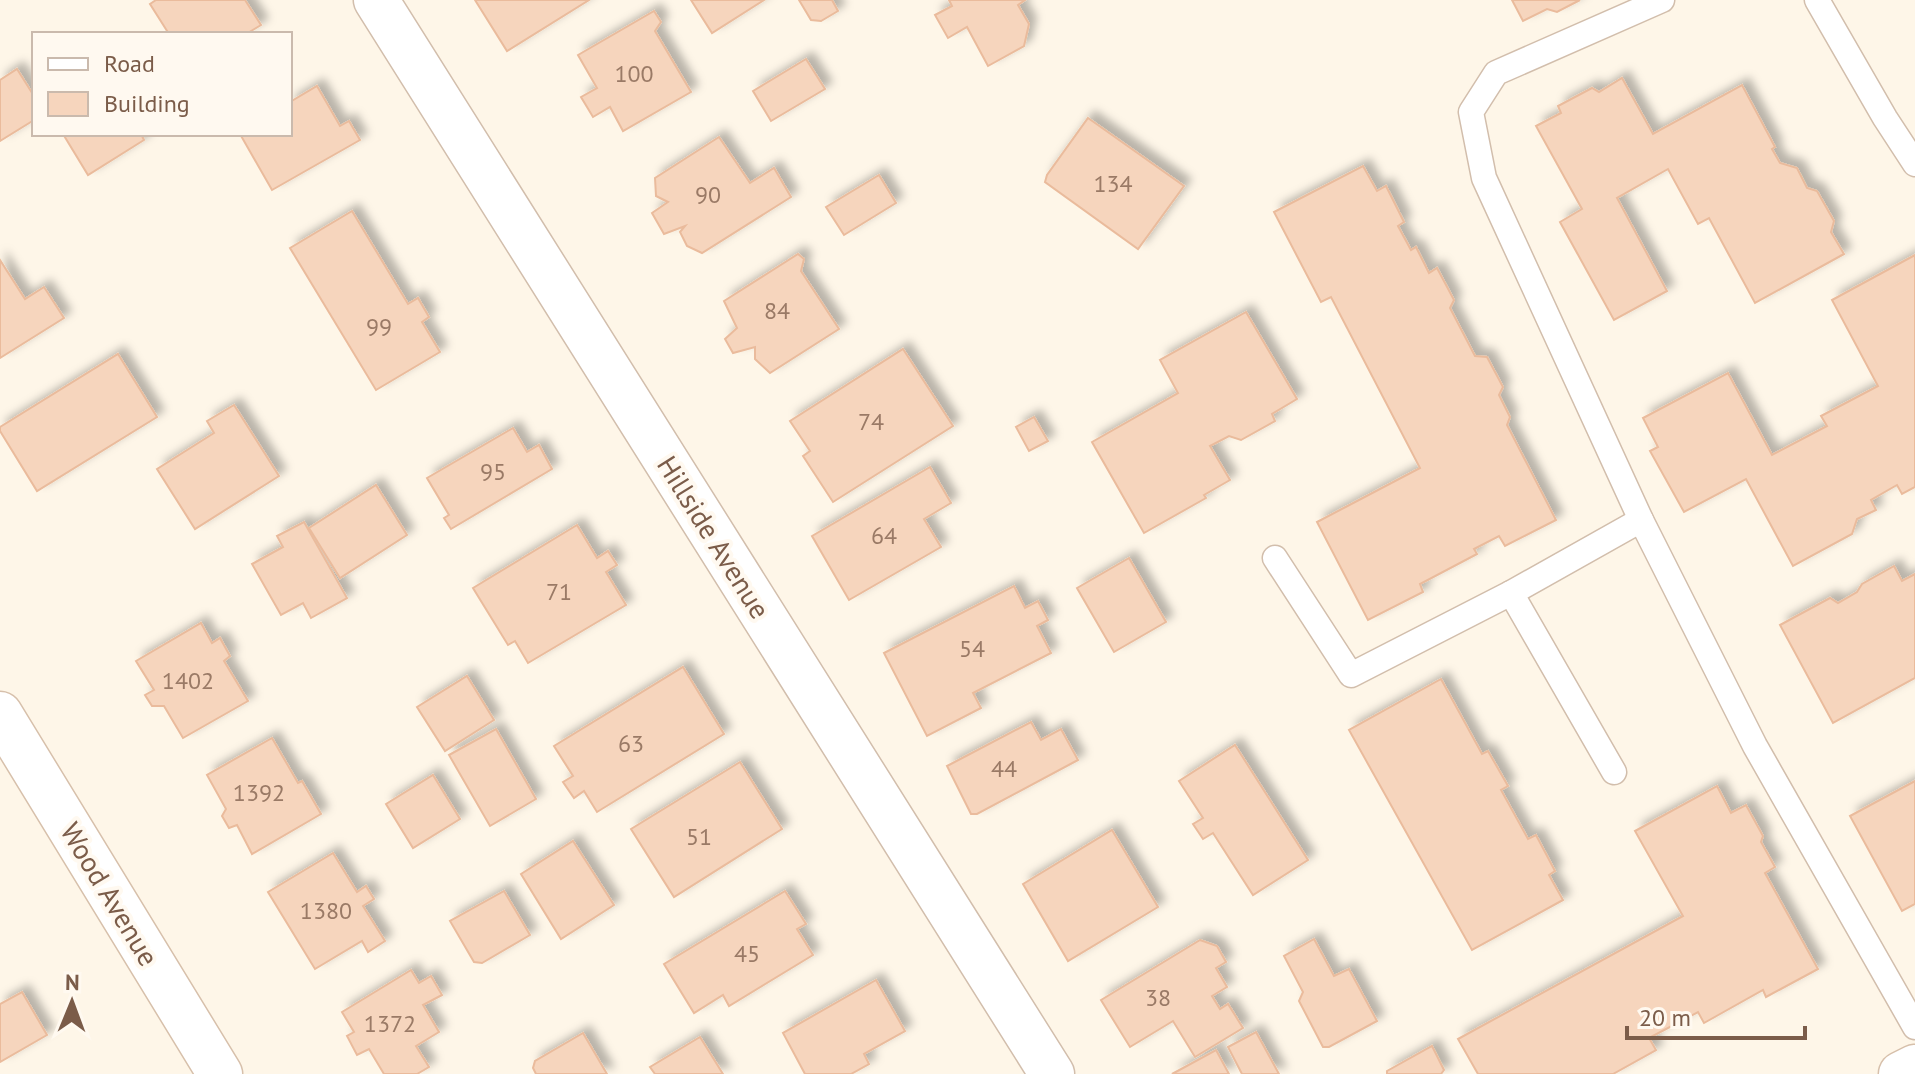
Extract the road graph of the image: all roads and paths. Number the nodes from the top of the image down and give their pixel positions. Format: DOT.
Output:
graph roads {
  1 [pos="376,0"];
  2 [pos="1662,0"];
  3 [pos="1817,0"];
  4 [pos="1915,164"];
  5 [pos="1641,520"];
  6 [pos="1275,558"];
  7 [pos="1511,593"];
  8 [pos="0,714"];
  9 [pos="1614,772"];
  10 [pos="1915,1027"];
  11 [pos="1915,1067"];
  12 [pos="220,1074"];
  13 [pos="1052,1074"];
  14 [pos="1901,1074"];
  1 -- 13 [label="street, Hillside Avenue"];
  2 -- 5 [label="lane"];
  3 -- 4 [label="lane"];
  5 -- 7 [label="lane"];
  5 -- 10 [label="lane"];
  6 -- 7 [label="lane"];
  7 -- 9 [label="lane"];
  8 -- 12 [label="street, Wood Avenue"];
  11 -- 14 [label="street"];
}
